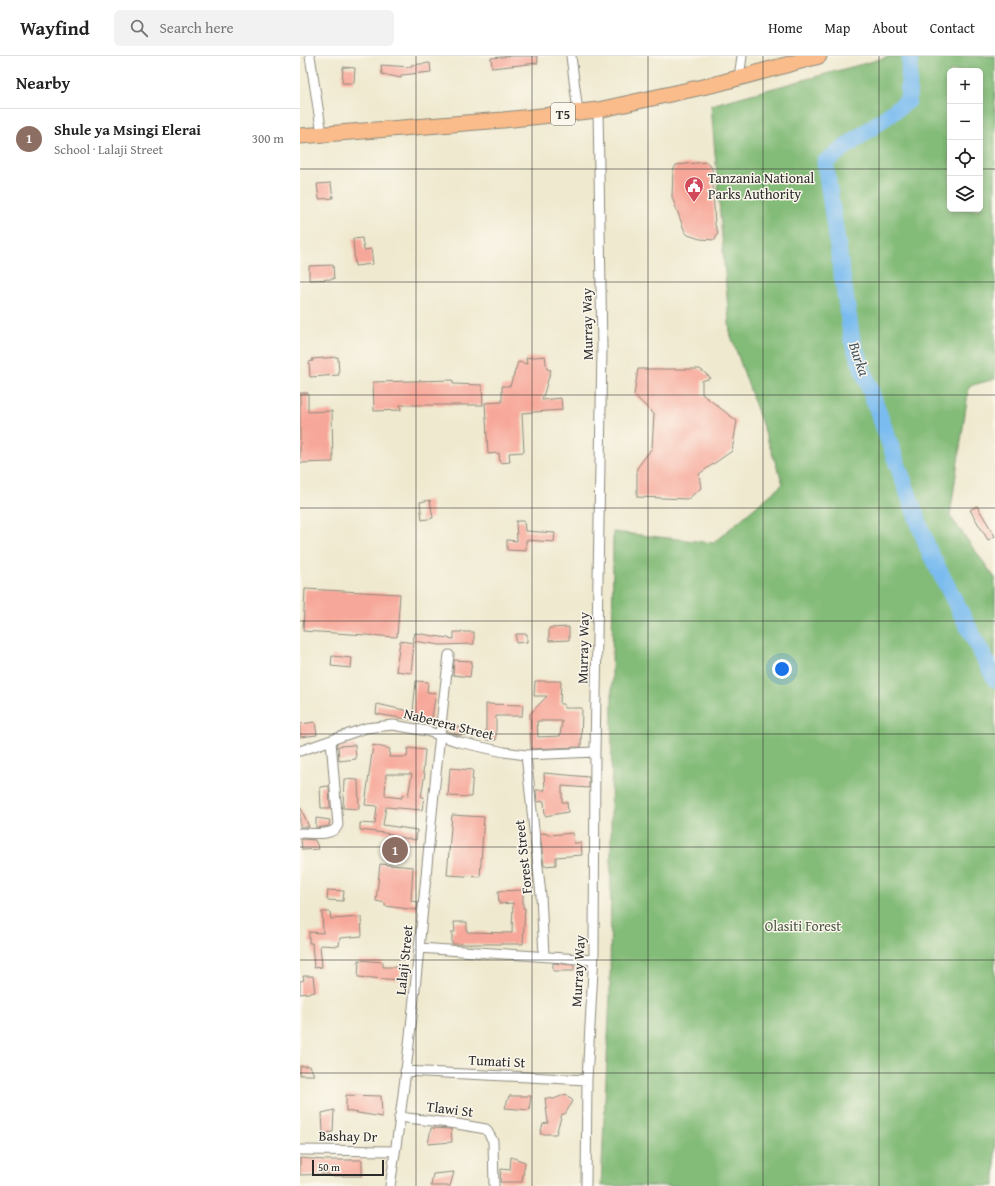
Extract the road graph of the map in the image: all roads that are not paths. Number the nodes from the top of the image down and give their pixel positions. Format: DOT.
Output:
graph roads {
  1 [pos="310,56"];
  2 [pos="571,56"];
  3 [pos="742,56"];
  4 [pos="819,56"];
  5 [pos="739,78"];
  6 [pos="598,110"];
  7 [pos="578,112"];
  8 [pos="322,134"];
  9 [pos="300,136"];
  10 [pos="449,655"];
  11 [pos="439,736"];
  12 [pos="331,741"];
  13 [pos="300,751"];
  14 [pos="595,752"];
  15 [pos="526,755"];
  16 [pos="300,833"];
  17 [pos="419,948"];
  18 [pos="544,956"];
  19 [pos="593,960"];
  20 [pos="405,1071"];
  21 [pos="587,1080"];
  22 [pos="399,1117"];
  23 [pos="300,1150"];
  24 [pos="395,1151"];
  25 [pos="390,1186"];
  26 [pos="494,1186"];
  27 [pos="586,1186"];
  1 -- 8 [label="street"];
  2 -- 7 [label="street"];
  3 -- 5 [label="street"];
  4 -- 5 [label="highway, T5"];
  5 -- 6 [label="highway, T5"];
  6 -- 7 [label="highway, T5"];
  6 -- 14 [label="street, Murray Way"];
  7 -- 8 [label="highway, T5"];
  8 -- 9 [label="highway, T5"];
  10 -- 11 [label="street, Lalaji Street"];
  11 -- 12 [label="street, Naberera Street"];
  11 -- 15 [label="street, Naberera Street"];
  11 -- 17 [label="street, Lalaji Street"];
  12 -- 13 [label="street, Naberera Street"];
  12 -- 16 [label="street"];
  14 -- 15 [label="street, Naberera Street"];
  14 -- 19 [label="street, Murray Way"];
  15 -- 18 [label="street, Forest Street"];
  17 -- 18 [label="street"];
  17 -- 20 [label="street, Lalaji Street"];
  18 -- 19 [label="street"];
  19 -- 21 [label="street, Murray Way"];
  20 -- 21 [label="street, Tumati St"];
  20 -- 22 [label="street, Lalaji Street"];
  21 -- 27 [label="street, Murray Way"];
  22 -- 24 [label="street, Lalaji Street"];
  22 -- 26 [label="street, Tlawi St"];
  23 -- 24 [label="street, Bashay Dr"];
  24 -- 25 [label="street, Lalaji Street"];
}
